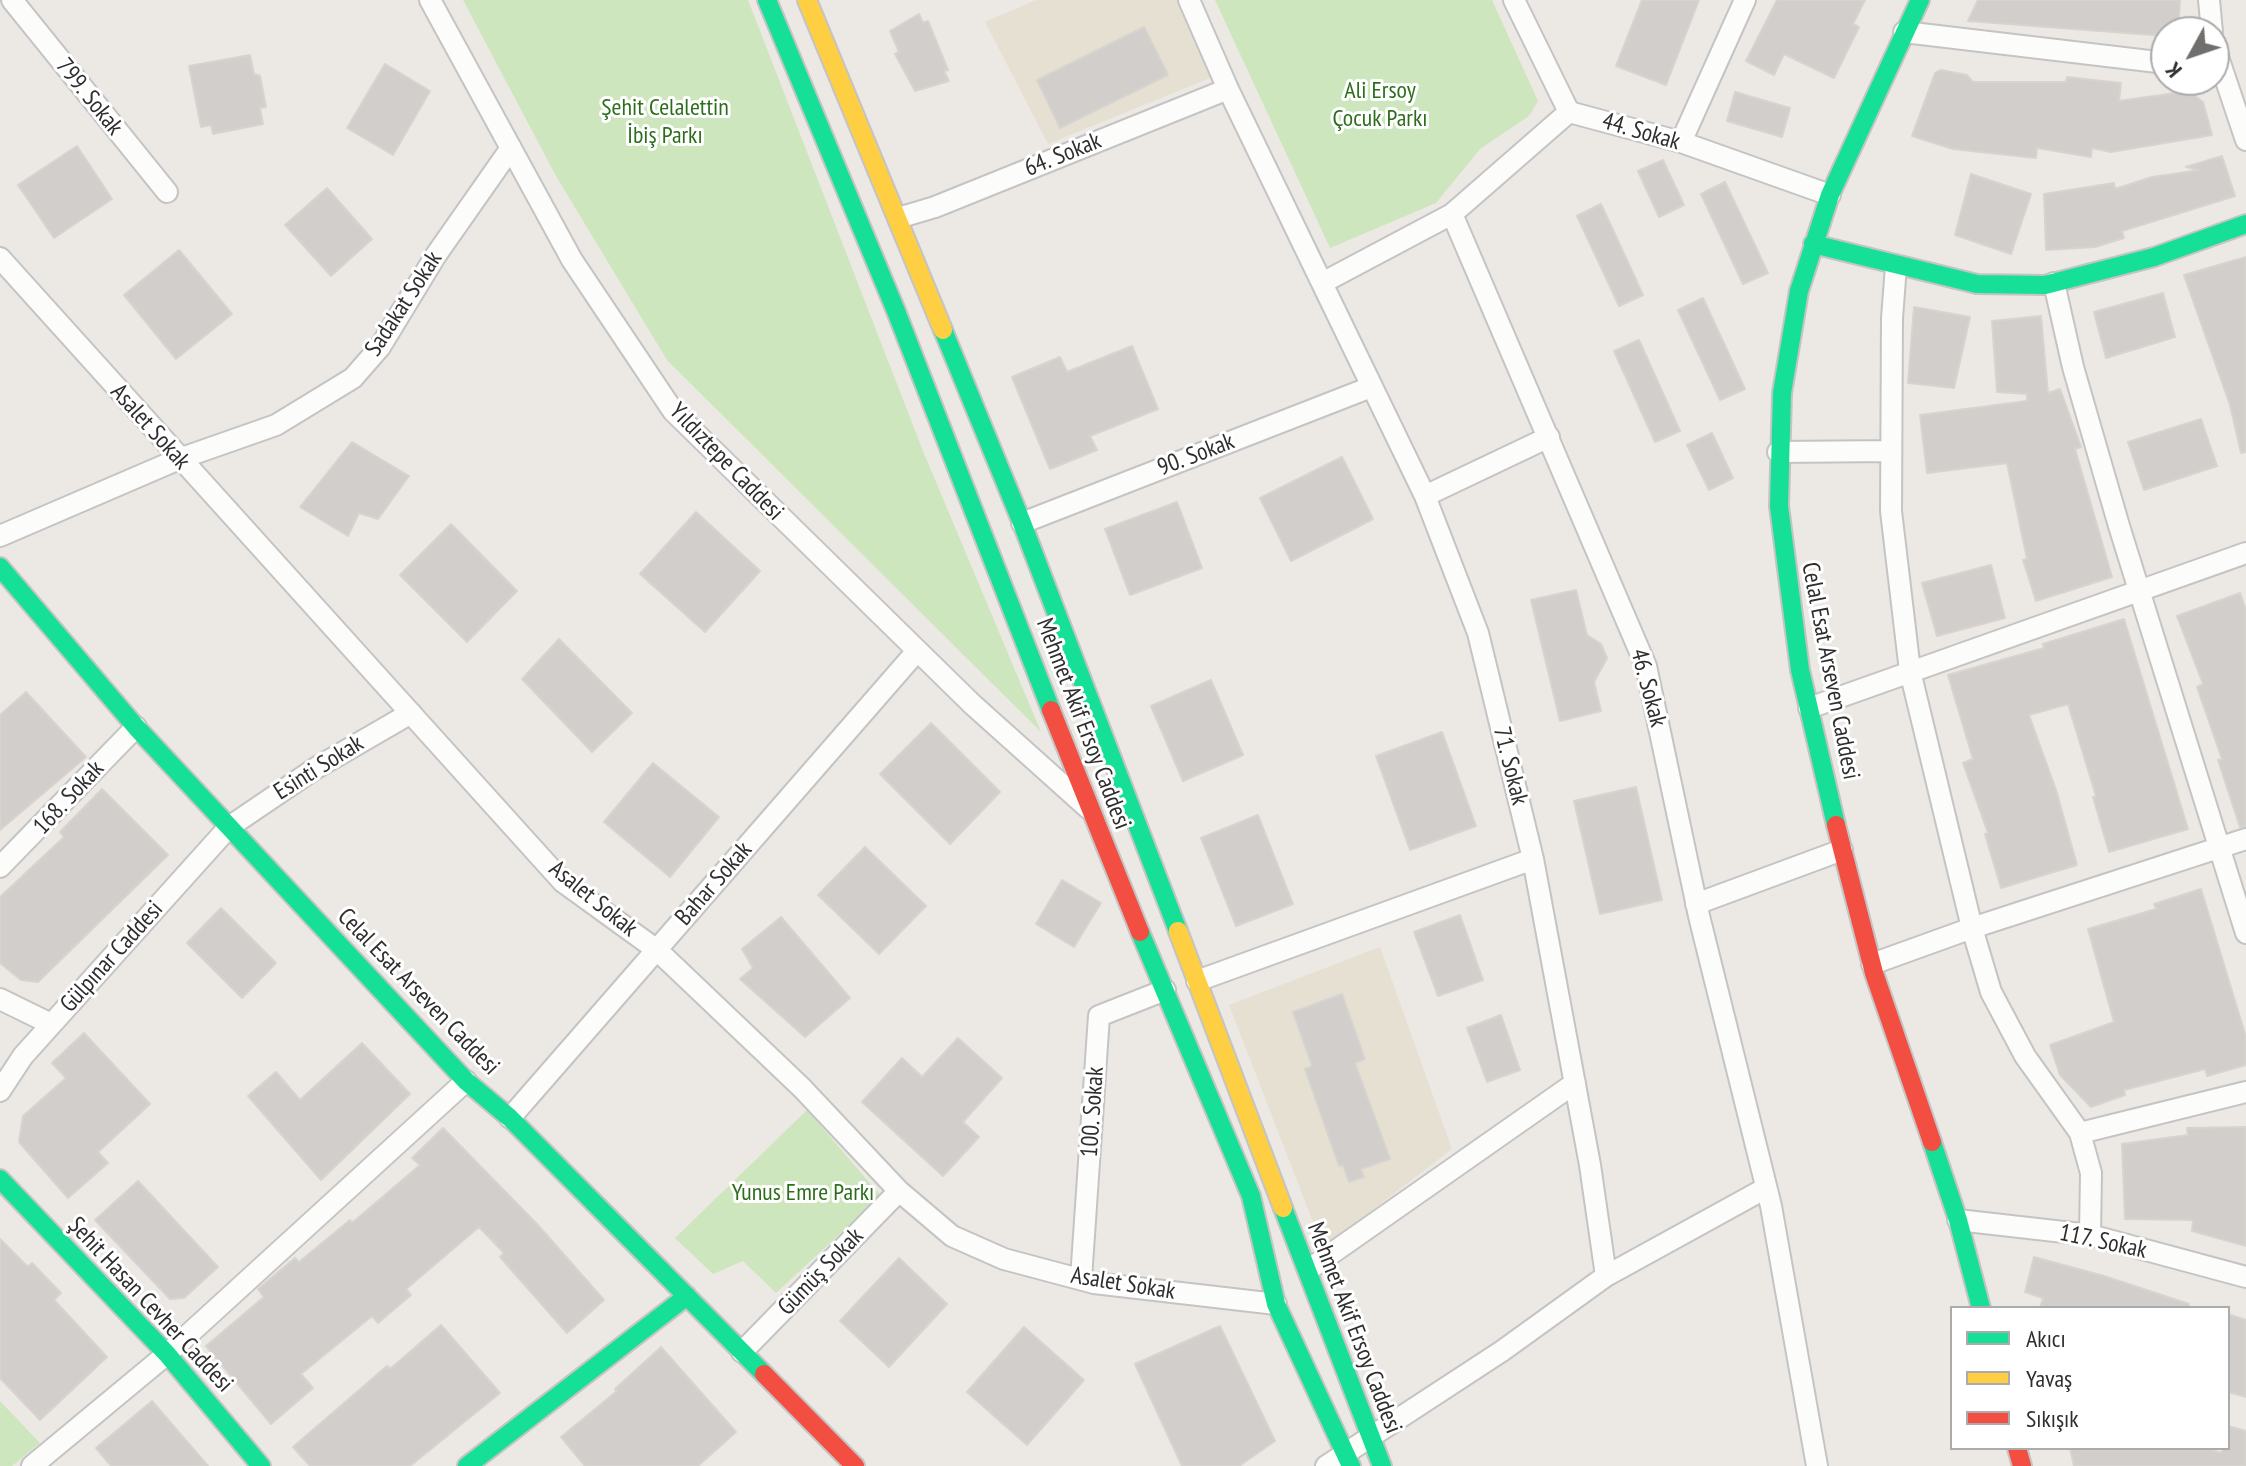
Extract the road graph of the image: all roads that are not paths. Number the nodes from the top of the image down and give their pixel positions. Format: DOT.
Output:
graph roads {
  1 [pos="12,0"];
  2 [pos="430,0"];
  3 [pos="767,0"];
  4 [pos="807,0"];
  5 [pos="1189,0"];
  6 [pos="1514,0"];
  7 [pos="1745,0"];
  8 [pos="1920,0"];
  9 [pos="1904,32"];
  10 [pos="2150,61"];
  11 [pos="1228,89"];
  12 [pos="2229,96"];
  13 [pos="1569,112"];
  14 [pos="2246,140"];
  15 [pos="1681,142"];
  16 [pos="511,148"];
  17 [pos="167,192"];
  18 [pos="1830,195"];
  19 [pos="1452,214"];
  20 [pos="898,218"];
  21 [pos="2246,224"];
  22 [pos="1813,244"];
  23 [pos="0,258"];
  24 [pos="1896,266"];
  25 [pos="1322,283"];
  26 [pos="2054,283"];
  27 [pos="1371,387"];
  28 [pos="1549,437"];
  29 [pos="1891,451"];
  30 [pos="1778,452"];
  31 [pos="179,459"];
  32 [pos="1425,496"];
  33 [pos="1022,523"];
  34 [pos="0,536"];
  35 [pos="2246,553"];
  36 [pos="0,567"];
  37 [pos="2141,589"];
  38 [pos="917,651"];
  39 [pos="1910,671"];
  40 [pos="1809,708"];
  41 [pos="411,713"];
  42 [pos="136,727"];
  43 [pos="1089,809"];
  44 [pos="229,827"];
  45 [pos="2246,839"];
  46 [pos="2221,847"];
  47 [pos="1842,850"];
  48 [pos="1533,859"];
  49 [pos="0,867"];
  50 [pos="1696,904"];
  51 [pos="1972,928"];
  52 [pos="2246,933"];
  53 [pos="657,950"];
  54 [pos="1872,964"];
  55 [pos="1197,981"];
  56 [pos="1165,990"];
  57 [pos="0,999"];
  58 [pos="51,1024"];
  59 [pos="466,1081"];
  60 [pos="1575,1083"];
  61 [pos="0,1091"];
  62 [pos="2246,1092"];
  63 [pos="510,1118"];
  64 [pos="2080,1133"];
  65 [pos="0,1179"];
  66 [pos="1766,1188"];
  67 [pos="899,1191"];
  68 [pos="1958,1220"];
  69 [pos="2090,1235"];
  70 [pos="1308,1270"];
  71 [pos="1606,1276"];
  72 [pos="2246,1277"];
  73 [pos="1081,1279"];
  74 [pos="687,1296"];
  75 [pos="1276,1304"];
  76 [pos="1980,1306"];
  77 [pos="742,1352"];
  78 [pos="167,1354"];
  79 [pos="1369,1437"];
  80 [pos="1348,1459"];
  81 [pos="32,1466"];
  82 [pos="261,1466"];
  83 [pos="467,1466"];
  84 [pos="855,1466"];
  85 [pos="1326,1466"];
  86 [pos="1382,1466"];
  87 [pos="1817,1466"];
  1 -- 17 [label="street, 799. Sokak"];
  2 -- 16 [label="street, Yıldıztepe Caddesi"];
  3 -- 43 [label="main road, Mehmet Akif Ersoy Caddesi"];
  4 -- 20 [label="main road, Mehmet Akif Ersoy Caddesi"];
  5 -- 11 [label="street, 71. Sokak"];
  6 -- 13 [label="street, 44. Sokak"];
  7 -- 15 [label="street"];
  8 -- 9 [label="main road, Celal Esat Arseven Caddesi"];
  9 -- 10 [label="street"];
  9 -- 18 [label="main road, Celal Esat Arseven Caddesi"];
  11 -- 20 [label="street, 64. Sokak"];
  11 -- 25 [label="street, 71. Sokak"];
  12 -- 14 [label="street"];
  13 -- 15 [label="street, 44. Sokak"];
  13 -- 19 [label="street"];
  15 -- 18 [label="street, 44. Sokak"];
  16 -- 31 [label="street, Sadakat Sokak"];
  16 -- 38 [label="street, Yıldıztepe Caddesi"];
  18 -- 22 [label="main road, Celal Esat Arseven Caddesi"];
  19 -- 25 [label="street"];
  19 -- 28 [label="street, 46. Sokak"];
  20 -- 33 [label="main road, Mehmet Akif Ersoy Caddesi"];
  21 -- 26 [label="main road"];
  22 -- 24 [label="main road"];
  22 -- 30 [label="main road, Celal Esat Arseven Caddesi"];
  23 -- 31 [label="street, Asalet Sokak"];
  24 -- 26 [label="main road"];
  24 -- 29 [label="street"];
  25 -- 27 [label="street, 71. Sokak"];
  26 -- 37 [label="street"];
  27 -- 32 [label="street, 71. Sokak"];
  27 -- 33 [label="street, 90. Sokak"];
  28 -- 32 [label="street"];
  28 -- 50 [label="street, 46. Sokak"];
  29 -- 30 [label="street"];
  29 -- 39 [label="street"];
  30 -- 40 [label="main road, Celal Esat Arseven Caddesi"];
  31 -- 34 [label="street, Sadakat Sokak"];
  31 -- 41 [label="street, Asalet Sokak"];
  32 -- 48 [label="street, 71. Sokak"];
  33 -- 55 [label="main road, Mehmet Akif Ersoy Caddesi"];
  35 -- 37 [label="street"];
  36 -- 42 [label="main road, Celal Esat Arseven Caddesi"];
  37 -- 39 [label="street"];
  37 -- 46 [label="street"];
  38 -- 43 [label="street, Yıldıztepe Caddesi"];
  38 -- 53 [label="street, Bahar Sokak"];
  39 -- 40 [label="street"];
  39 -- 51 [label="street"];
  40 -- 47 [label="main road, Celal Esat Arseven Caddesi"];
  41 -- 44 [label="street, Esinti Sokak"];
  41 -- 53 [label="street, Asalet Sokak"];
  42 -- 44 [label="main road, Celal Esat Arseven Caddesi"];
  42 -- 49 [label="street, 168. Sokak"];
  43 -- 56 [label="main road, Mehmet Akif Ersoy Caddesi"];
  44 -- 58 [label="street, Gülpınar Caddesi"];
  44 -- 59 [label="main road, Celal Esat Arseven Caddesi"];
  45 -- 46 [label="street"];
  46 -- 51 [label="street"];
  46 -- 52 [label="street"];
  47 -- 50 [label="street"];
  47 -- 54 [label="main road, Celal Esat Arseven Caddesi"];
  48 -- 55 [label="street"];
  48 -- 60 [label="street, 71. Sokak"];
  50 -- 66 [label="street, 46. Sokak"];
  51 -- 54 [label="street"];
  51 -- 64 [label="street"];
  53 -- 63 [label="street, Bahar Sokak"];
  53 -- 67 [label="street, Asalet Sokak"];
  54 -- 68 [label="main road, Celal Esat Arseven Caddesi"];
  55 -- 70 [label="main road, Mehmet Akif Ersoy Caddesi"];
  56 -- 73 [label="street, 100. Sokak"];
  56 -- 75 [label="main road, Mehmet Akif Ersoy Caddesi"];
  57 -- 58 [label="street"];
  58 -- 61 [label="street, Gülpınar Caddesi"];
  59 -- 63 [label="main road, Celal Esat Arseven Caddesi"];
  59 -- 78 [label="street"];
  60 -- 70 [label="street"];
  60 -- 71 [label="street, 71. Sokak"];
  62 -- 64 [label="street"];
  63 -- 74 [label="main road, Celal Esat Arseven Caddesi"];
  64 -- 69 [label="street"];
  65 -- 78 [label="main road, Şehit Hasan Cevher Caddesi"];
  66 -- 71 [label="street"];
  66 -- 87 [label="street, 46. Sokak"];
  67 -- 73 [label="street, Asalet Sokak"];
  67 -- 77 [label="street, Gümüş Sokak"];
  68 -- 69 [label="street, 117. Sokak"];
  68 -- 76 [label="main road, Celal Esat Arseven Caddesi"];
  69 -- 72 [label="street, 117. Sokak"];
  70 -- 79 [label="main road, Mehmet Akif Ersoy Caddesi"];
  71 -- 79 [label="street"];
  73 -- 75 [label="street, Asalet Sokak"];
  74 -- 77 [label="main road, Celal Esat Arseven Caddesi"];
  74 -- 83 [label="main road"];
  75 -- 80 [label="main road, Mehmet Akif Ersoy Caddesi"];
  77 -- 84 [label="main road, Celal Esat Arseven Caddesi"];
  78 -- 81 [label="street"];
  78 -- 82 [label="main road, Şehit Hasan Cevher Caddesi"];
  79 -- 80 [label="street"];
  79 -- 86 [label="main road, Mehmet Akif Ersoy Caddesi"];
  80 -- 85 [label="street"];
}
